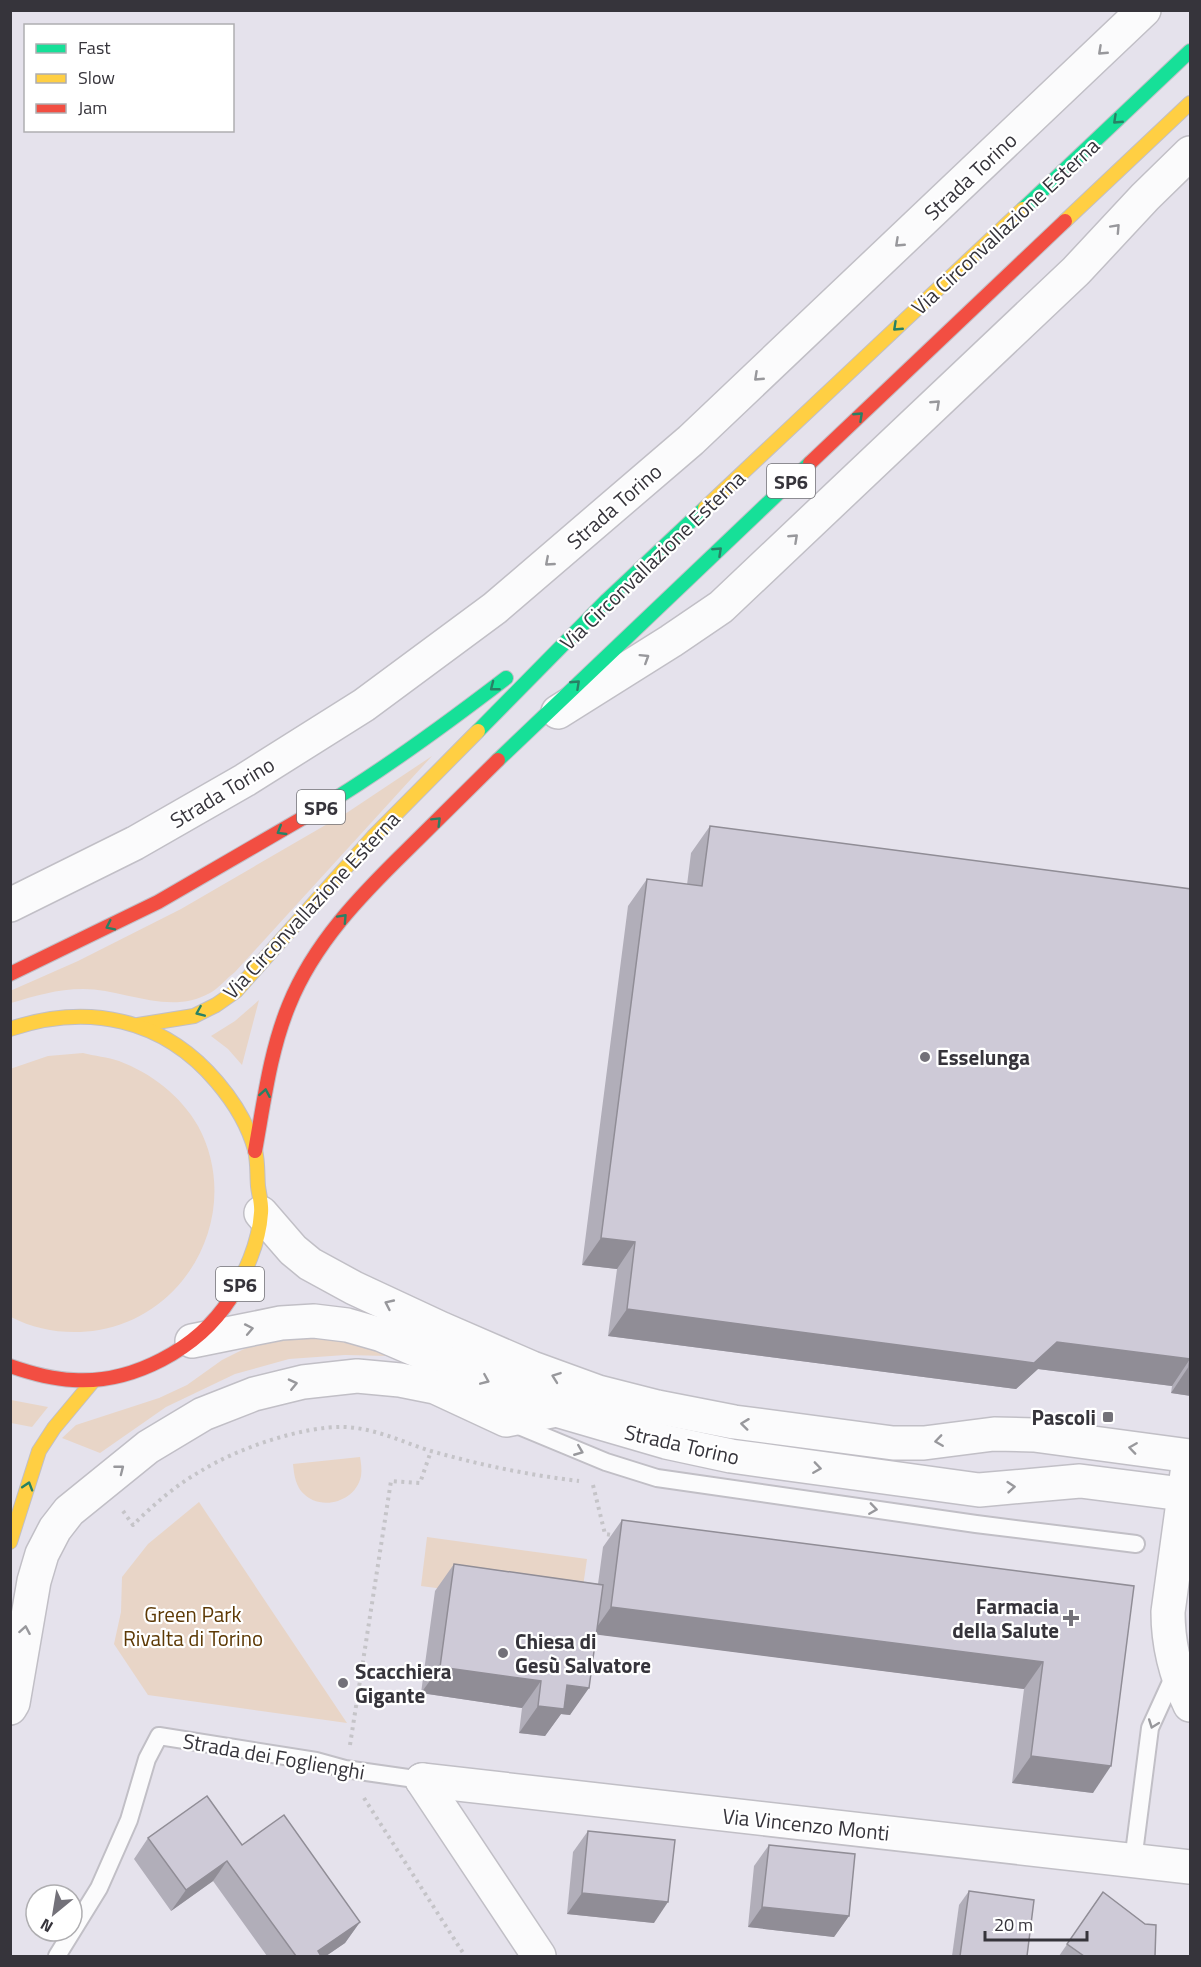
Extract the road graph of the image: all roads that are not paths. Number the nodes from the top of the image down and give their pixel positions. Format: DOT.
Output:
graph roads {
  1 [pos="1144,10"];
  2 [pos="1191,51"];
  3 [pos="1191,103"];
  4 [pos="1191,153"];
  5 [pos="607,600"];
  6 [pos="524,734"];
  7 [pos="10,905"];
  8 [pos="10,974"];
  9 [pos="138,1025"];
  10 [pos="10,1029"];
  11 [pos="255,1151"];
  12 [pos="261,1213"];
  13 [pos="192,1341"];
  14 [pos="10,1366"];
  15 [pos="94,1380"];
  16 [pos="556,1410"];
  17 [pos="506,1420"];
  18 [pos="1190,1456"];
  19 [pos="979,1490"];
  20 [pos="1187,1495"];
  21 [pos="976,1524"];
  22 [pos="10,1542"];
  23 [pos="1136,1544"];
  24 [pos="1183,1555"];
  25 [pos="1176,1670"];
  26 [pos="1191,1705"];
  27 [pos="10,1708"];
  28 [pos="422,1780"];
  29 [pos="1133,1861"];
  30 [pos="1191,1867"];
  31 [pos="57,1956"];
  32 [pos="539,1956"];
  1 -- 7 [label="street, Strada Torino, one-way"];
  2 -- 5 [label="main road, Via Circonvallazione Esterna / SP6, one-way"];
  6 -- 3 [label="main road, Via Circonvallazione Esterna / SP6, one-way"];
  6 -- 4 [label="street, Via Circonvallazione Esterna, one-way"];
  5 -- 8 [label="main road, SP6, one-way"];
  5 -- 9 [label="main road, Via Circonvallazione Esterna / SP6, one-way"];
  11 -- 6 [label="main road, Via Circonvallazione Esterna / SP6, one-way"];
  9 -- 10 [label="main road, SP6"];
  9 -- 11 [label="main road, SP6"];
  11 -- 12 [label="main road, SP6"];
  12 -- 13 [label="main road, SP6"];
  18 -- 12 [label="street, Strada Torino, one-way"];
  13 -- 15 [label="main road, SP6"];
  13 -- 16 [label="street, Strada Torino, one-way"];
  14 -- 15 [label="main road, SP6"];
  22 -- 15 [label="main road, one-way"];
  16 -- 17 [label="street"];
  16 -- 19 [label="street, Strada Torino, one-way"];
  17 -- 21 [label="lane, Strada Torino, one-way"];
  27 -- 17 [label="street, one-way"];
  18 -- 20 [label="street"];
  19 -- 20 [label="street, Strada Torino, one-way"];
  19 -- 21 [label="lane"];
  20 -- 24 [label="street"];
  21 -- 23 [label="lane, Strada Torino"];
  24 -- 25 [label="street"];
  25 -- 26 [label="street"];
  25 -- 29 [label="lane, one-way"];
  28 -- 29 [label="street, Via Vincenzo Monti"];
  28 -- 31 [label="lane, Strada dei Foglienghi"];
  28 -- 32 [label="street"];
  29 -- 30 [label="street, Via Vincenzo Monti"];
}
